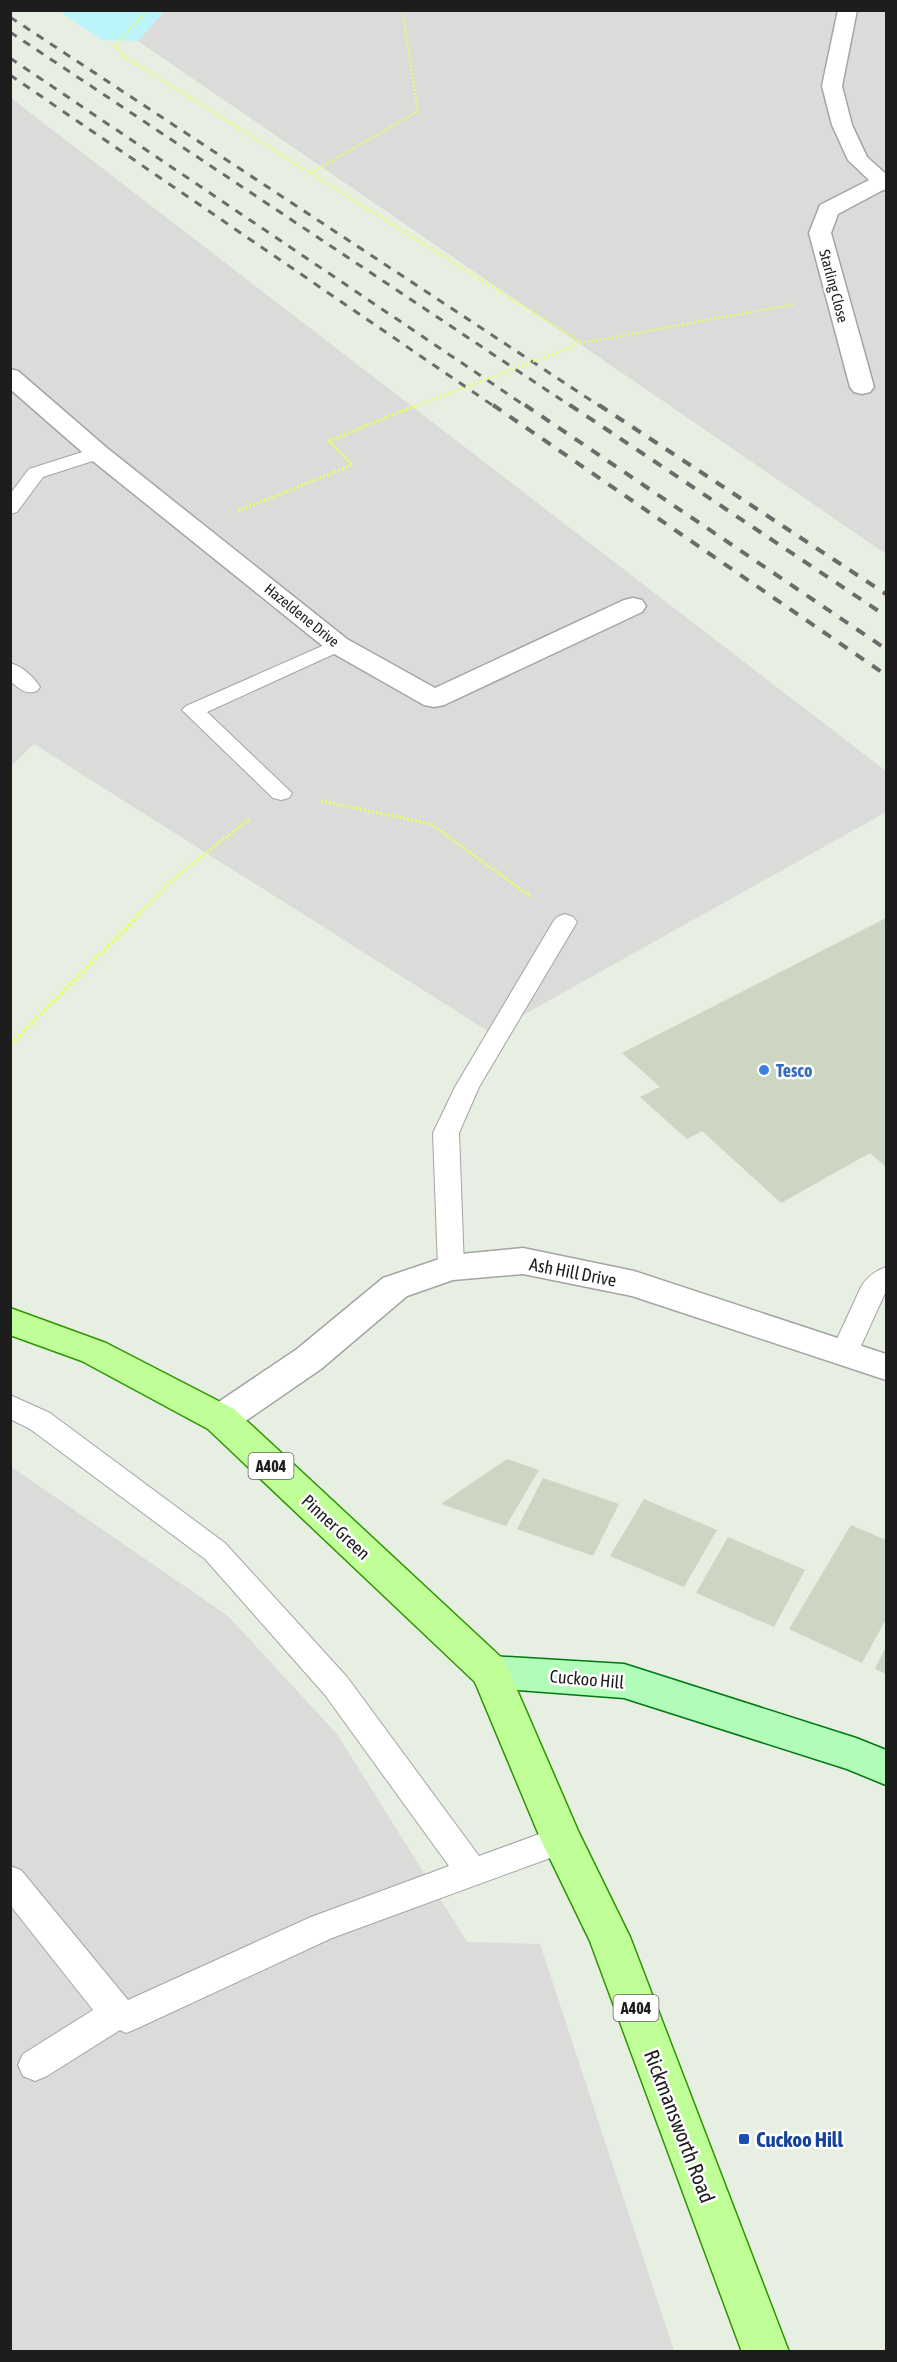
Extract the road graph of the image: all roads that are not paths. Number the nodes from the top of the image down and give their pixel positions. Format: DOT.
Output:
graph roads {
  1 [pos="842,11"];
  2 [pos="884,183"];
  3 [pos="10,376"];
  4 [pos="862,387"];
  5 [pos="98,453"];
  6 [pos="10,508"];
  7 [pos="633,606"];
  8 [pos="338,645"];
  9 [pos="10,669"];
  10 [pos="30,687"];
  11 [pos="281,793"];
  12 [pos="565,922"];
  13 [pos="451,1268"];
  14 [pos="886,1277"];
  15 [pos="10,1321"];
  16 [pos="845,1352"];
  17 [pos="886,1367"];
  18 [pos="10,1406"];
  19 [pos="221,1419"];
  20 [pos="490,1672"];
  21 [pos="886,1768"];
  22 [pos="561,1840"];
  23 [pos="472,1872"];
  24 [pos="10,1880"];
  25 [pos="118,2013"];
  26 [pos="35,2065"];
  27 [pos="766,2352"];
  1 -- 2 [label="street"];
  2 -- 4 [label="street, Starling Close"];
  3 -- 5 [label="street, Hazeldene Drive"];
  5 -- 6 [label="lane"];
  5 -- 8 [label="street, Hazeldene Drive"];
  7 -- 8 [label="street, Hazeldene Drive"];
  8 -- 11 [label="lane"];
  9 -- 10 [label="lane"];
  12 -- 13 [label="lane"];
  13 -- 16 [label="street, Ash Hill Drive"];
  13 -- 19 [label="street, Ash Hill Drive"];
  14 -- 16 [label="lane"];
  15 -- 19 [label="main road, Pinner Green / A404"];
  16 -- 17 [label="street, Ash Hill Drive"];
  18 -- 23 [label="lane"];
  19 -- 20 [label="main road, Pinner Green / A404"];
  20 -- 21 [label="main road, Cuckoo Hill"];
  20 -- 22 [label="main road, Rickmansworth Road / A404"];
  22 -- 23 [label="lane"];
  22 -- 27 [label="main road, Rickmansworth Road / A404"];
  23 -- 25 [label="lane"];
  24 -- 25 [label="lane"];
  25 -- 26 [label="lane"];
}
